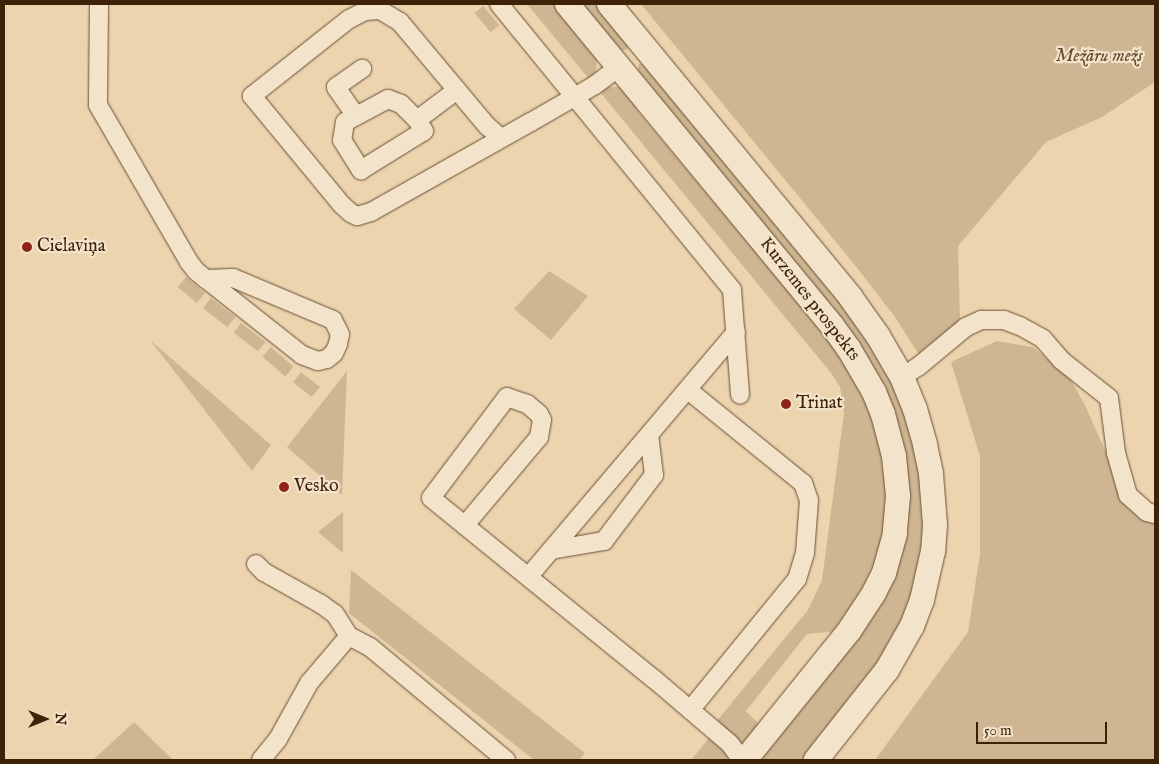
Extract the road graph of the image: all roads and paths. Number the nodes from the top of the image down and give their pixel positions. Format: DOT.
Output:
graph roads {
  1 [pos="99,4"];
  2 [pos="499,4"];
  3 [pos="567,4"];
  4 [pos="609,4"];
  5 [pos="644,48"];
  6 [pos="619,67"];
  7 [pos="362,69"];
  8 [pos="457,90"];
  9 [pos="574,96"];
  10 [pos="356,116"];
  11 [pos="417,120"];
  12 [pos="501,138"];
  13 [pos="206,279"];
  14 [pos="736,332"];
  15 [pos="902,376"];
  16 [pos="688,390"];
  17 [pos="740,395"];
  18 [pos="649,436"];
  19 [pos="1155,514"];
  20 [pos="465,525"];
  21 [pos="551,550"];
  22 [pos="256,564"];
  23 [pos="530,576"];
  24 [pos="349,636"];
  25 [pos="690,710"];
  26 [pos="262,760"];
  27 [pos="506,760"];
  28 [pos="744,760"];
  29 [pos="816,760"];
  1 -- 13 [label="street"];
  2 -- 9 [label="street"];
  3 -- 6 [label="main road, Kurzemes prospekts"];
  4 -- 5 [label="main road, Kurzemes prospekts"];
  5 -- 6 [label="main road"];
  5 -- 15 [label="main road, Kurzemes prospekts"];
  6 -- 9 [label="street"];
  6 -- 28 [label="main road, Kurzemes prospekts"];
  7 -- 10 [label="street"];
  8 -- 11 [label="street"];
  8 -- 12 [label="street"];
  8 -- 12 [label="street"];
  9 -- 12 [label="street"];
  9 -- 14 [label="street"];
  10 -- 11 [label="street"];
  10 -- 11 [label="street"];
  13 -- 13 [label="street"];
  14 -- 16 [label="street"];
  14 -- 17 [label="street"];
  15 -- 19 [label="street"];
  15 -- 29 [label="main road, Kurzemes prospekts"];
  16 -- 18 [label="street"];
  16 -- 25 [label="street"];
  18 -- 21 [label="street"];
  18 -- 21 [label="street"];
  20 -- 20 [label="street"];
  20 -- 23 [label="street"];
  21 -- 23 [label="street"];
  22 -- 24 [label="street"];
  23 -- 25 [label="street"];
  24 -- 26 [label="street"];
  24 -- 27 [label="street"];
  25 -- 28 [label="street"];
}
